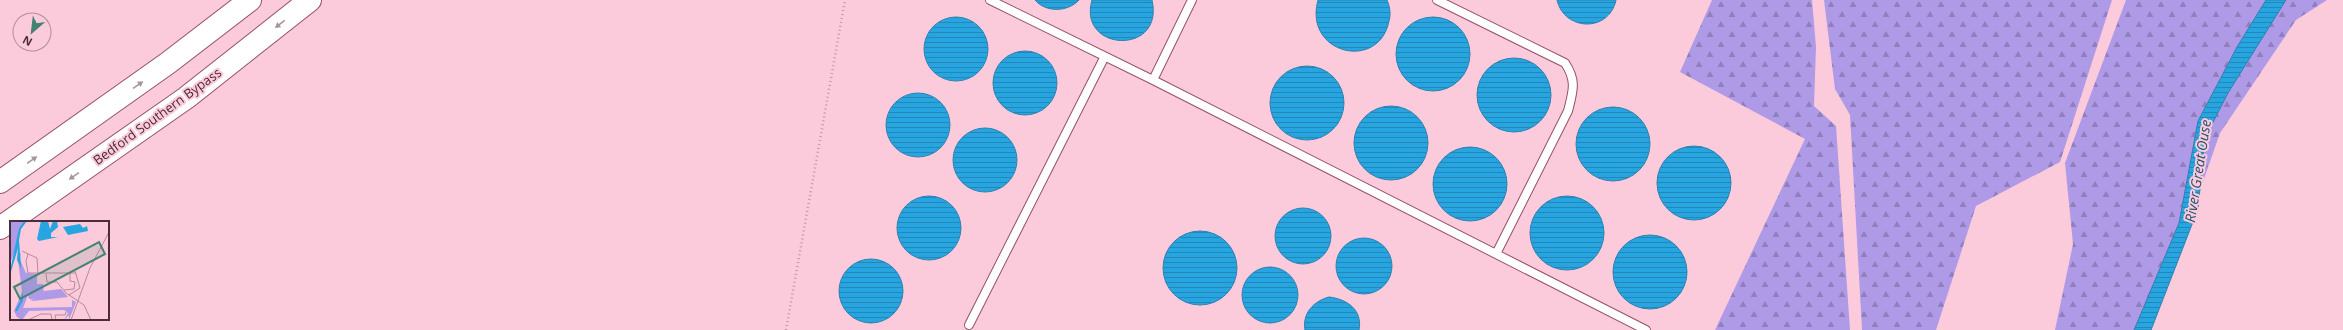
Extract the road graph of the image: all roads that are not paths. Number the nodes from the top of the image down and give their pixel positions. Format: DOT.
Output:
graph roads {
  1 [pos="250,0"];
  2 [pos="310,0"];
  3 [pos="990,0"];
  4 [pos="1192,0"];
  5 [pos="1437,0"];
  6 [pos="1104,58"];
  7 [pos="1153,80"];
  8 [pos="0,182"];
  9 [pos="10,221"];
  10 [pos="10,221"];
  11 [pos="0,228"];
  12 [pos="1496,254"];
  13 [pos="968,325"];
  14 [pos="1646,330"];
  8 -- 1 [label="highway, one-way"];
  2 -- 9 [label="highway, Bedford Southern Bypass, one-way"];
  3 -- 6 [label="lane"];
  4 -- 7 [label="lane"];
  5 -- 12 [label="lane"];
  6 -- 7 [label="lane"];
  6 -- 13 [label="lane"];
  7 -- 12 [label="lane"];
  10 -- 11 [label="highway, Bedford Southern Bypass, one-way"];
  12 -- 14 [label="lane"];
}
